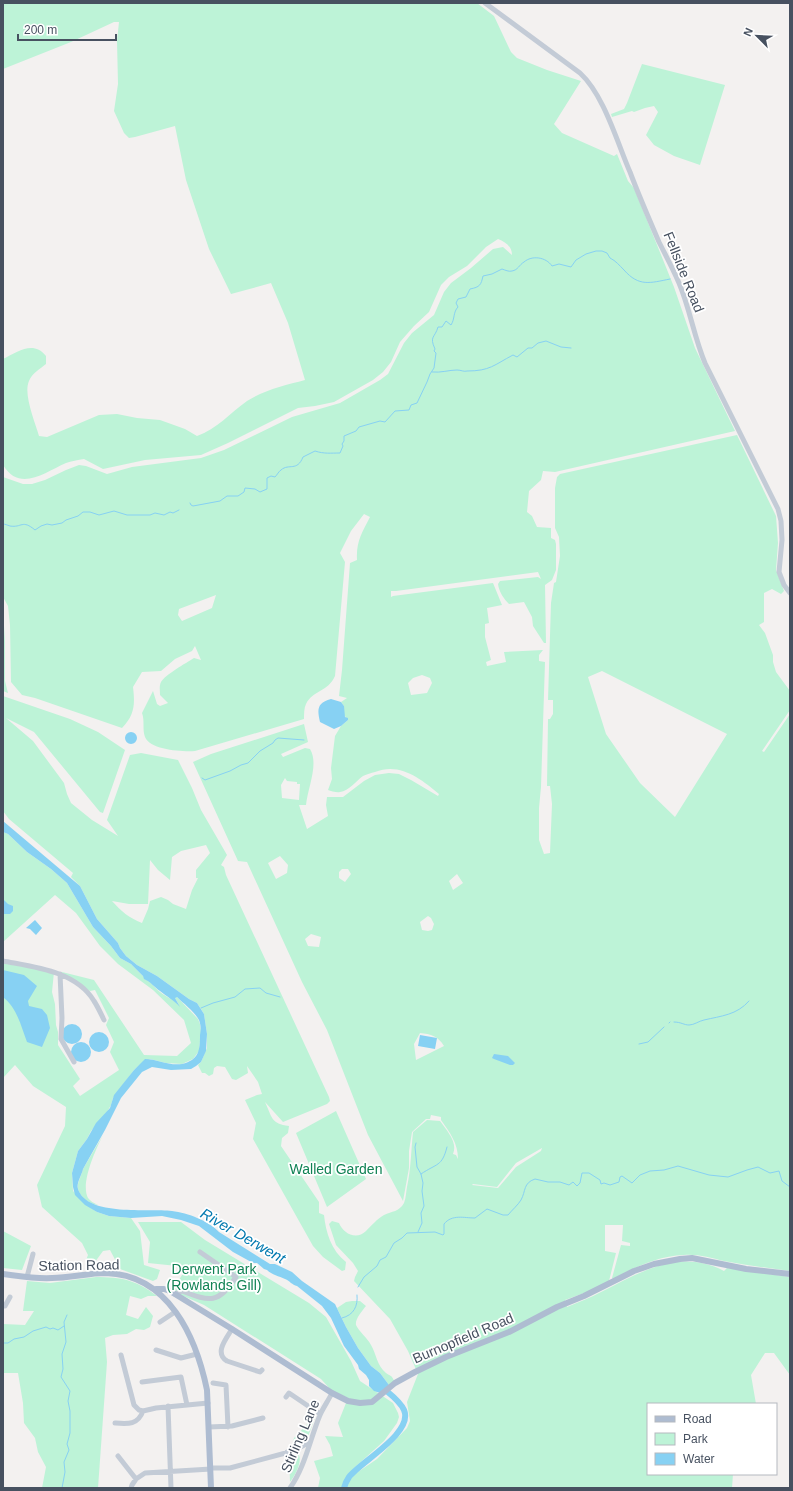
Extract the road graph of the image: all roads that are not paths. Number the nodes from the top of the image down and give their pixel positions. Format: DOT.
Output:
graph roads {
  1 [pos="487,4"];
  2 [pos="790,593"];
  3 [pos="3,960"];
  4 [pos="60,974"];
  5 [pos="104,1020"];
  6 [pos="74,1062"];
  7 [pos="200,1252"];
  8 [pos="33,1254"];
  9 [pos="3,1274"];
  10 [pos="790,1274"];
  11 [pos="27,1277"];
  12 [pos="156,1290"];
  13 [pos="172,1293"];
  14 [pos="162,1295"];
  15 [pos="10,1297"];
  16 [pos="3,1306"];
  17 [pos="175,1312"];
  18 [pos="160,1322"];
  19 [pos="232,1329"];
  20 [pos="156,1350"];
  21 [pos="197,1354"];
  22 [pos="121,1355"];
  23 [pos="262,1370"];
  24 [pos="142,1382"];
  25 [pos="213,1383"];
  26 [pos="332,1393"];
  27 [pos="286,1397"];
  28 [pos="208,1403"];
  29 [pos="187,1405"];
  30 [pos="168,1406"];
  31 [pos="143,1411"];
  32 [pos="320,1414"];
  33 [pos="263,1418"];
  34 [pos="115,1423"];
  35 [pos="209,1427"];
  36 [pos="228,1427"];
  37 [pos="310,1442"];
  38 [pos="290,1452"];
  39 [pos="118,1456"];
  40 [pos="305,1457"];
  41 [pos="211,1469"];
  42 [pos="170,1471"];
  43 [pos="290,1471"];
  44 [pos="136,1479"];
  45 [pos="131,1488"];
  46 [pos="171,1488"];
  47 [pos="211,1488"];
  48 [pos="290,1488"];
  1 -- 2 [label="street, Fellside Road"];
  3 -- 4 [label="street"];
  4 -- 5 [label="street"];
  4 -- 6 [label="street"];
  7 -- 13 [label="street"];
  8 -- 11 [label="street"];
  9 -- 11 [label="main road, Station Road"];
  10 -- 26 [label="main road, Burnopfield Road"];
  11 -- 12 [label="main road, Station Road"];
  12 -- 13 [label="main road, Burnopfield Road"];
  12 -- 14 [label="main road, Station Road"];
  13 -- 14 [label="main road"];
  13 -- 19 [label="main road, Burnopfield Road"];
  14 -- 17 [label="main road, Station Road"];
  15 -- 16 [label="street"];
  17 -- 18 [label="street"];
  17 -- 21 [label="main road, Station Road"];
  19 -- 23 [label="street"];
  19 -- 26 [label="main road, Burnopfield Road"];
  20 -- 21 [label="street"];
  21 -- 28 [label="main road, Station Road"];
  22 -- 31 [label="street"];
  24 -- 29 [label="street"];
  25 -- 36 [label="street"];
  26 -- 32 [label="street, Stirling Lane"];
  27 -- 32 [label="street"];
  28 -- 29 [label="street"];
  28 -- 35 [label="main road, Station Road"];
  29 -- 30 [label="street"];
  30 -- 31 [label="street"];
  30 -- 42 [label="street"];
  31 -- 34 [label="street"];
  32 -- 37 [label="street, Stirling Lane"];
  33 -- 36 [label="street"];
  35 -- 36 [label="street"];
  35 -- 41 [label="main road, Station Road"];
  37 -- 38 [label="street"];
  37 -- 40 [label="street, Stirling Lane"];
  38 -- 40 [label="street"];
  38 -- 41 [label="street"];
  38 -- 43 [label="street"];
  39 -- 44 [label="street"];
  40 -- 48 [label="street, Stirling Lane"];
  41 -- 42 [label="street"];
  41 -- 47 [label="main road, Station Road"];
  42 -- 44 [label="street"];
  42 -- 46 [label="street"];
  44 -- 45 [label="street"];
}
